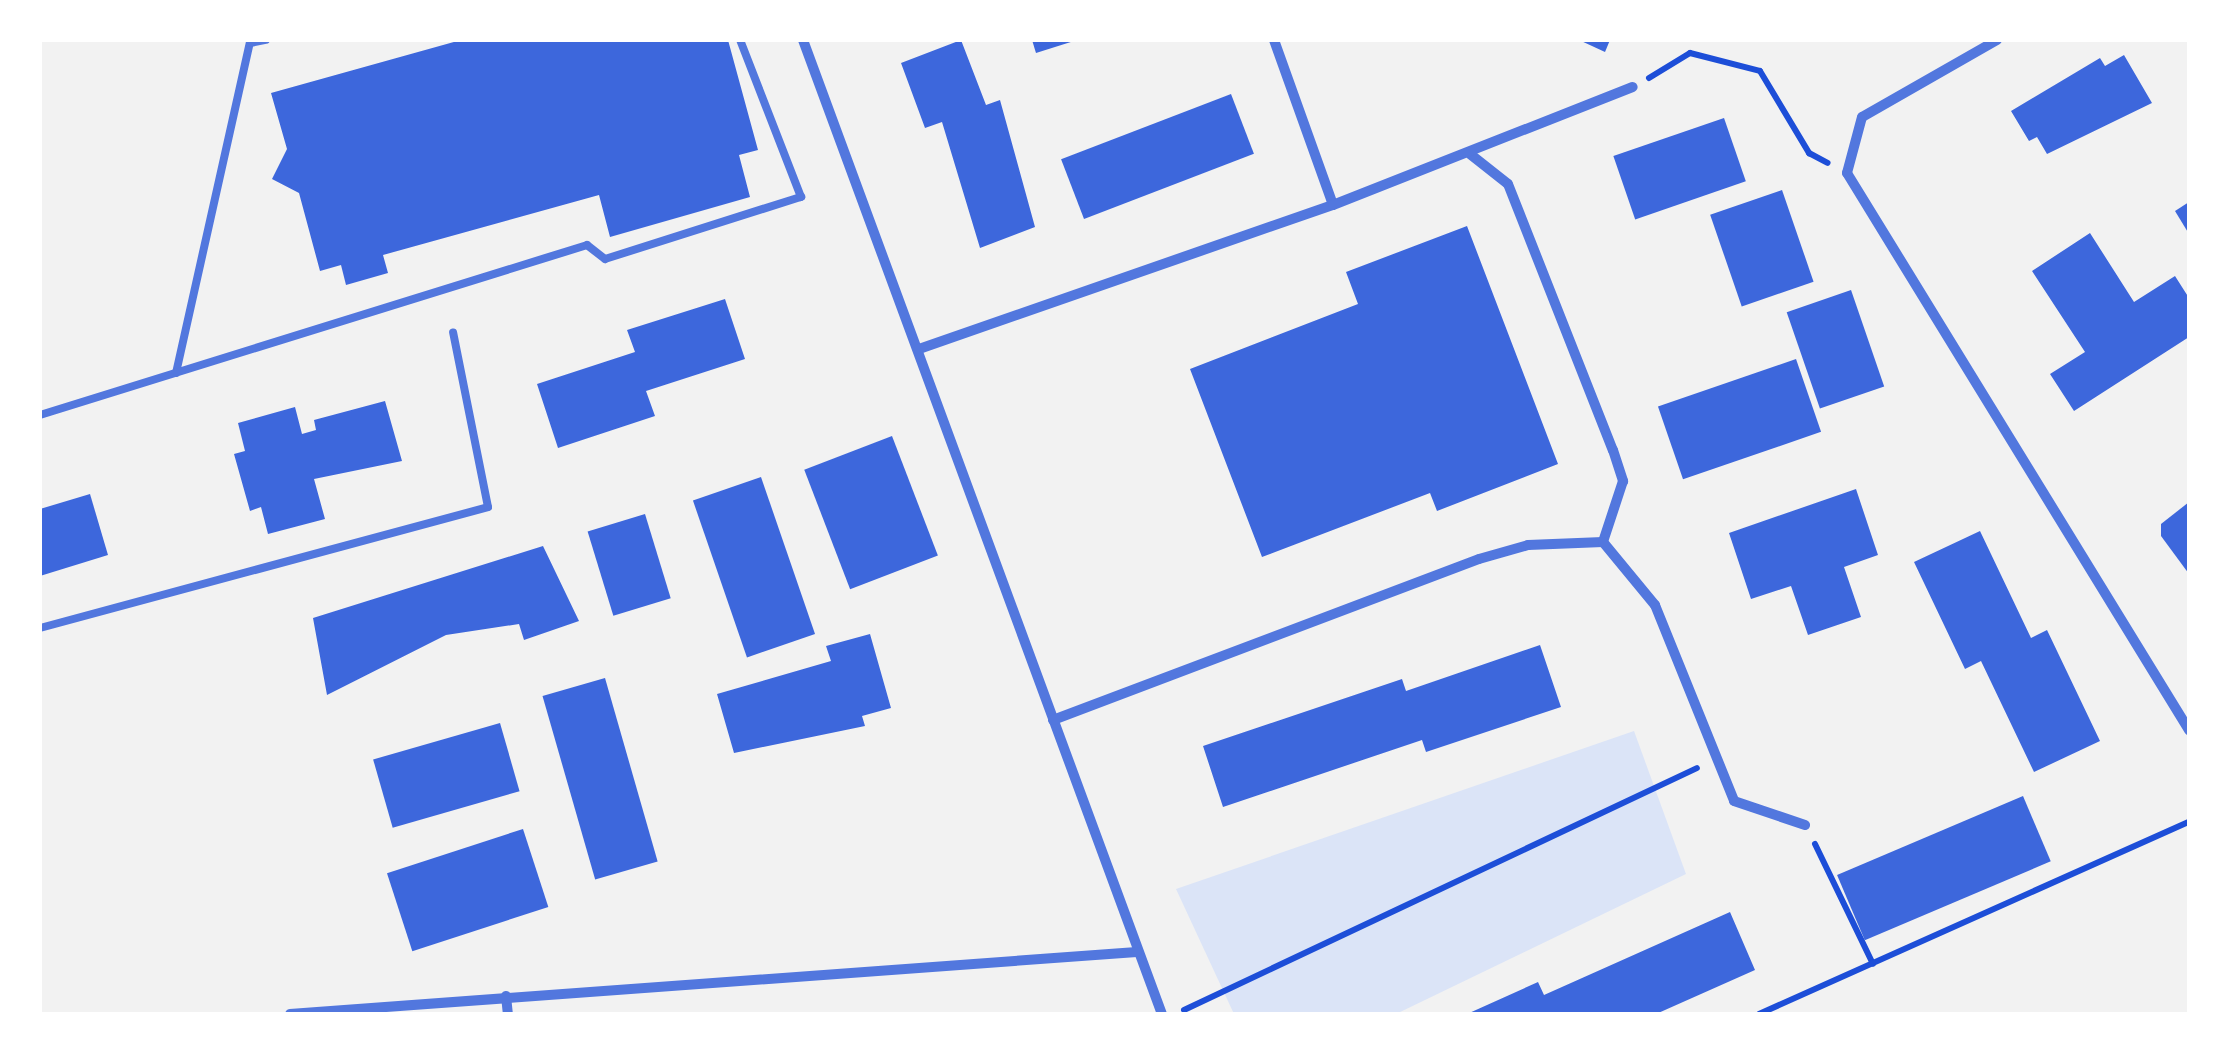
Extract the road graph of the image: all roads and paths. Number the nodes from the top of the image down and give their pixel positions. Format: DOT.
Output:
graph roads {
  1 [pos="266,40"];
  2 [pos="740,40"];
  3 [pos="804,40"];
  4 [pos="1274,40"];
  5 [pos="1997,40"];
  6 [pos="1633,88"];
  7 [pos="1470,154"];
  8 [pos="1846,173"];
  9 [pos="1333,206"];
  10 [pos="453,332"];
  11 [pos="918,349"];
  12 [pos="176,372"];
  13 [pos="40,415"];
  14 [pos="1603,542"];
  15 [pos="40,628"];
  16 [pos="1054,720"];
  17 [pos="2189,730"];
  18 [pos="1716,758"];
  19 [pos="2189,822"];
  20 [pos="1805,824"];
  21 [pos="1137,952"];
  22 [pos="1873,964"];
  23 [pos="506,996"];
  24 [pos="290,1014"];
  25 [pos="508,1014"];
  26 [pos="1162,1014"];
  27 [pos="1176,1014"];
  28 [pos="1759,1014"];
  1 -- 12 [label="lane"];
  2 -- 12 [label="lane"];
  3 -- 11 [label="street"];
  4 -- 9 [label="street"];
  5 -- 8 [label="street"];
  6 -- 7 [label="street"];
  6 -- 8 [label="path"];
  7 -- 9 [label="street"];
  7 -- 14 [label="street"];
  8 -- 17 [label="street"];
  9 -- 11 [label="street"];
  10 -- 15 [label="lane"];
  11 -- 16 [label="street"];
  12 -- 13 [label="lane"];
  14 -- 16 [label="street"];
  14 -- 18 [label="street"];
  16 -- 21 [label="street"];
  18 -- 20 [label="street"];
  18 -- 27 [label="path"];
  19 -- 22 [label="path"];
  20 -- 22 [label="path"];
  21 -- 23 [label="street"];
  21 -- 26 [label="street"];
  22 -- 28 [label="path"];
  23 -- 24 [label="street"];
  23 -- 25 [label="street"];
}
